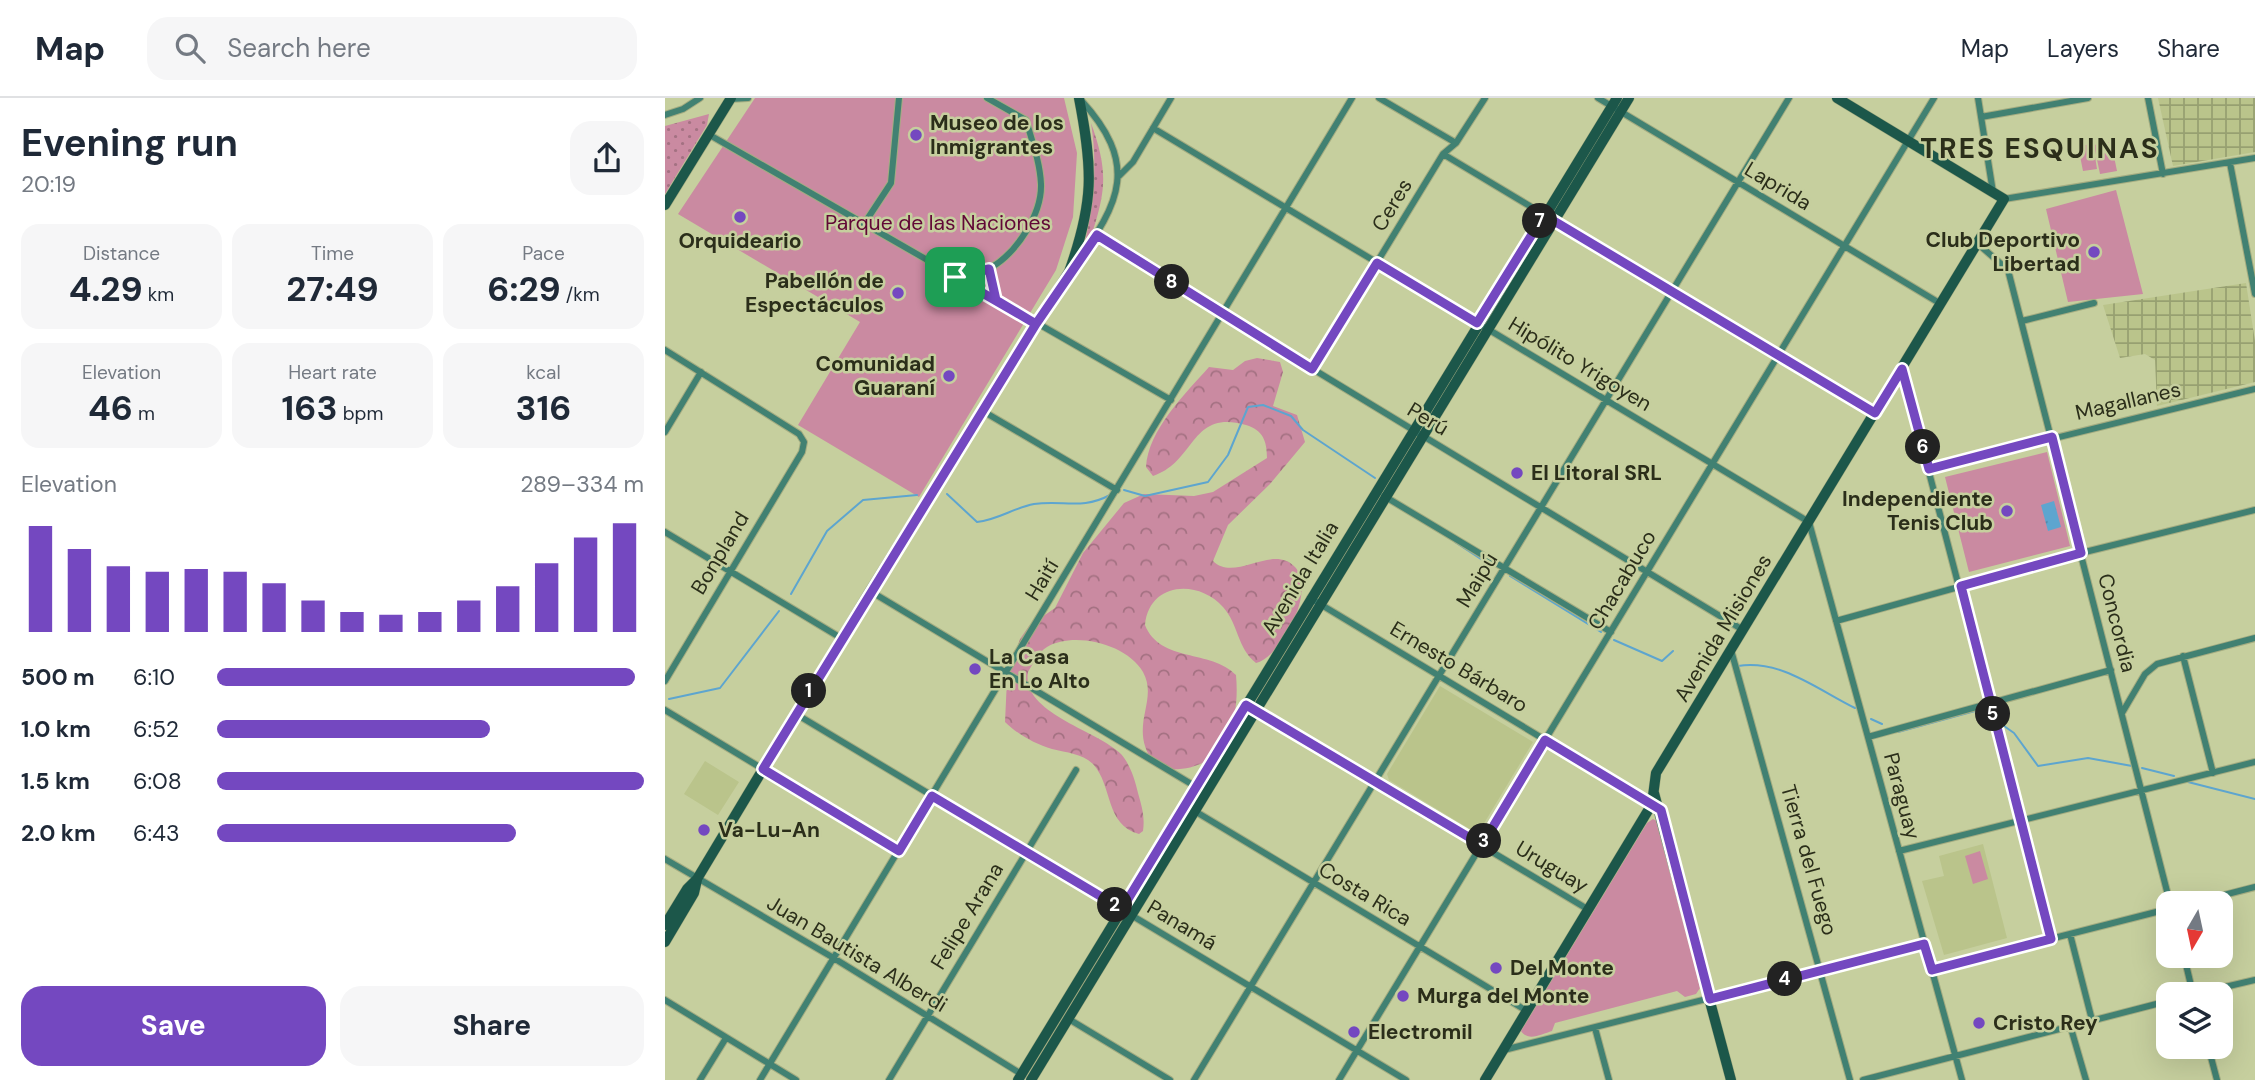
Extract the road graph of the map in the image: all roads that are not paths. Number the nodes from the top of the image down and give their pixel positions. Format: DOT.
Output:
graph roads {
  1 [pos="700,98"];
  2 [pos="748,98"];
  3 [pos="899,98"];
  4 [pos="987,98"];
  5 [pos="1079,98"];
  6 [pos="1171,98"];
  7 [pos="1352,98"];
  8 [pos="1378,98"];
  9 [pos="1485,98"];
  10 [pos="1598,98"];
  11 [pos="1629,98"];
  12 [pos="1789,98"];
  13 [pos="1837,98"];
  14 [pos="1934,98"];
  15 [pos="1978,98"];
  16 [pos="2088,98"];
  17 [pos="2148,98"];
  18 [pos="731,99"];
  19 [pos="1616,105"];
  20 [pos="665,115"];
  21 [pos="1981,117"];
  22 [pos="1153,128"];
  23 [pos="708,134"];
  24 [pos="1908,141"];
  25 [pos="1456,143"];
  26 [pos="1443,155"];
  27 [pos="2255,158"];
  28 [pos="2230,163"];
  29 [pos="2163,174"];
  30 [pos="1119,176"];
  31 [pos="1738,182"];
  32 [pos="1993,192"];
  33 [pos="2004,199"];
  34 [pos="665,205"];
  35 [pos="1284,207"];
  36 [pos="1549,218"];
  37 [pos="864,224"];
  38 [pos="1097,235"];
  39 [pos="1977,243"];
  40 [pos="1844,246"];
  41 [pos="1377,263"];
  42 [pos="989,269"];
  43 [pos="1069,272"];
  44 [pos="955,277"];
  45 [pos="1672,292"];
  46 [pos="2255,294"];
  47 [pos="996,300"];
  48 [pos="2094,303"];
  49 [pos="1941,304"];
  50 [pos="1222,314"];
  51 [pos="2022,321"];
  52 [pos="1477,323"];
  53 [pos="1036,324"];
  54 [pos="1487,329"];
  55 [pos="665,350"];
  56 [pos="1778,356"];
  57 [pos="1312,369"];
  58 [pos="1902,369"];
  59 [pos="701,372"];
  60 [pos="2255,389"];
  61 [pos="1171,400"];
  62 [pos="1606,400"];
  63 [pos="981,410"];
  64 [pos="1875,413"];
  65 [pos="1412,430"];
  66 [pos="665,432"];
  67 [pos="1422,436"];
  68 [pos="2052,437"];
  69 [pos="1713,464"];
  70 [pos="1929,469"];
  71 [pos="1117,490"];
  72 [pos="1375,491"];
  73 [pos="1385,496"];
  74 [pos="1541,508"];
  75 [pos="2255,510"];
  76 [pos="1809,522"];
  77 [pos="665,532"];
  78 [pos="2081,553"];
  79 [pos="1504,568"];
  80 [pos="729,572"];
  81 [pos="1647,572"];
  82 [pos="1961,586"];
  83 [pos="870,591"];
  84 [pos="1315,601"];
  85 [pos="1836,621"];
  86 [pos="1744,631"];
  87 [pos="1611,632"];
  88 [pos="841,638"];
  89 [pos="2255,639"];
  90 [pos="1731,650"];
  91 [pos="2183,656"];
  92 [pos="2111,670"];
  93 [pos="1006,673"];
  94 [pos="1439,676"];
  95 [pos="665,681"];
  96 [pos="1990,704"];
  97 [pos="1250,708"];
  98 [pos="665,710"];
  99 [pos="796,714"];
  100 [pos="2122,714"];
  101 [pos="1868,737"];
  102 [pos="1545,740"];
  103 [pos="2255,762"];
  104 [pos="763,769"];
  105 [pos="1076,769"];
  106 [pos="2213,773"];
  107 [pos="1375,781"];
  108 [pos="1201,789"];
  109 [pos="2142,791"];
  110 [pos="932,796"];
  111 [pos="1185,805"];
  112 [pos="1657,807"];
  113 [pos="1194,812"];
  114 [pos="2021,821"];
  115 [pos="1482,845"];
  116 [pos="899,851"];
  117 [pos="1899,851"];
  118 [pos="1026,852"];
  119 [pos="665,859"];
  120 [pos="697,879"];
  121 [pos="1314,883"];
  122 [pos="2255,887"];
  123 [pos="2167,891"];
  124 [pos="2233,893"];
  125 [pos="1589,909"];
  126 [pos="1127,912"];
  127 [pos="2156,912"];
  128 [pos="665,925"];
  129 [pos="2070,934"];
  130 [pos="2051,939"];
  131 [pos="665,942"];
  132 [pos="1924,944"];
  133 [pos="1420,947"];
  134 [pos="832,957"];
  135 [pos="1822,970"];
  136 [pos="1932,970"];
  137 [pos="2255,980"];
  138 [pos="2233,985"];
  139 [pos="1251,987"];
  140 [pos="1710,999"];
  141 [pos="665,1000"];
  142 [pos="2156,1004"];
  143 [pos="1527,1012"];
  144 [pos="1059,1013"];
  145 [pos="927,1017"];
  146 [pos="1068,1019"];
  147 [pos="2092,1020"];
  148 [pos="2070,1025"];
  149 [pos="1595,1028"];
  150 [pos="726,1038"];
  151 [pos="1504,1050"];
  152 [pos="1357,1051"];
  153 [pos="1955,1056"];
  154 [pos="2211,1059"];
  155 [pos="769,1064"];
  156 [pos="1025,1079"];
  157 [pos="700,1080"];
  158 [pos="760,1080"];
  159 [pos="796,1080"];
  160 [pos="889,1080"];
  161 [pos="1170,1080"];
  162 [pos="1194,1080"];
  163 [pos="1339,1080"];
  164 [pos="1406,1080"];
  165 [pos="1485,1080"];
  166 [pos="1609,1080"];
  167 [pos="1731,1080"];
  168 [pos="1850,1080"];
  169 [pos="1863,1080"];
  170 [pos="1962,1080"];
  171 [pos="2086,1080"];
  172 [pos="2217,1080"];
  1 -- 20 [label="street"];
  2 -- 18 [label="street"];
  3 -- 37 [label="street"];
  4 -- 42 [label="street"];
  5 -- 30 [label="street"];
  5 -- 43 [label="main road"];
  6 -- 22 [label="street"];
  7 -- 35 [label="street, Haití"];
  8 -- 25 [label="street"];
  9 -- 25 [label="street, Ceres"];
  10 -- 19 [label="street, Laprida"];
  11 -- 19 [label="main road, Avenida Italia"];
  12 -- 31 [label="street, Maipú"];
  13 -- 24 [label="main road"];
  14 -- 24 [label="street, Chacabuco"];
  15 -- 21 [label="street"];
  16 -- 21 [label="street"];
  17 -- 29 [label="street"];
  18 -- 23 [label="main road"];
  19 -- 31 [label="street, Laprida"];
  19 -- 36 [label="main road, Avenida Italia"];
  21 -- 32 [label="street"];
  22 -- 30 [label="street"];
  22 -- 35 [label="street, Hipólito Yrigoyen"];
  23 -- 34 [label="main road"];
  23 -- 37 [label="street"];
  24 -- 32 [label="main road"];
  24 -- 40 [label="street, Chacabuco"];
  25 -- 26 [label="street, Ceres"];
  26 -- 36 [label="street"];
  26 -- 41 [label="street, Ceres"];
  27 -- 28 [label="street"];
  28 -- 29 [label="street"];
  28 -- 46 [label="street"];
  29 -- 33 [label="street"];
  30 -- 38 [label="street"];
  31 -- 40 [label="street, Laprida"];
  31 -- 45 [label="street, Maipú"];
  32 -- 33 [label="main road"];
  33 -- 39 [label="main road, Avenida Misiones"];
  35 -- 41 [label="street, Hipólito Yrigoyen"];
  35 -- 50 [label="street, Haití"];
  36 -- 45 [label="street"];
  36 -- 52 [label="main road, Avenida Italia"];
  36 -- 54 [label="main road, Avenida Italia"];
  37 -- 44 [label="street"];
  38 -- 43 [label="street"];
  38 -- 50 [label="street, Perú"];
  39 -- 49 [label="main road, Avenida Misiones"];
  39 -- 51 [label="street, Concordia"];
  40 -- 49 [label="street, Laprida"];
  40 -- 56 [label="street, Chacabuco"];
  41 -- 52 [label="street, Hipólito Yrigoyen"];
  41 -- 57 [label="street, Ceres"];
  42 -- 44 [label="street"];
  42 -- 47 [label="street"];
  43 -- 53 [label="main road"];
  44 -- 47 [label="street"];
  45 -- 56 [label="street"];
  45 -- 62 [label="street, Maipú"];
  47 -- 53 [label="street"];
  48 -- 51 [label="street"];
  49 -- 58 [label="main road, Avenida Misiones"];
  50 -- 57 [label="street, Perú"];
  50 -- 61 [label="street, Haití"];
  51 -- 68 [label="street, Concordia"];
  52 -- 54 [label="street, Hipólito Yrigoyen"];
  52 -- 65 [label="main road, Avenida Italia"];
  53 -- 61 [label="street"];
  53 -- 63 [label="main road"];
  54 -- 62 [label="street, Hipólito Yrigoyen"];
  54 -- 67 [label="main road, Avenida Italia"];
  55 -- 59 [label="street"];
  56 -- 64 [label="street"];
  56 -- 69 [label="street, Chacabuco"];
  57 -- 65 [label="street, Perú"];
  58 -- 64 [label="main road, Avenida Misiones"];
  58 -- 70 [label="street"];
  59 -- 66 [label="street"];
  59 -- 80 [label="street, Bonpland"];
  60 -- 68 [label="street, Magallanes"];
  61 -- 71 [label="street, Haití"];
  62 -- 69 [label="street, Hipólito Yrigoyen"];
  62 -- 74 [label="street, Maipú"];
  63 -- 71 [label="street"];
  63 -- 83 [label="main road"];
  64 -- 76 [label="main road, Avenida Misiones"];
  65 -- 67 [label="street, Perú"];
  65 -- 72 [label="main road, Avenida Italia"];
  67 -- 73 [label="main road, Avenida Italia"];
  67 -- 74 [label="street, Perú"];
  68 -- 70 [label="street, Magallanes"];
  68 -- 78 [label="street, Concordia"];
  69 -- 76 [label="street, Hipólito Yrigoyen"];
  69 -- 81 [label="street, Chacabuco"];
  70 -- 82 [label="street"];
  71 -- 93 [label="street, Haití"];
  72 -- 73 [label="street"];
  72 -- 84 [label="main road, Avenida Italia"];
  73 -- 79 [label="street"];
  73 -- 84 [label="main road, Avenida Italia"];
  74 -- 79 [label="street, Maipú"];
  74 -- 81 [label="street, Perú"];
  75 -- 78 [label="street"];
  76 -- 85 [label="street, Paraguay"];
  76 -- 86 [label="main road, Avenida Misiones"];
  77 -- 80 [label="street"];
  78 -- 82 [label="street"];
  78 -- 92 [label="street, Concordia"];
  79 -- 87 [label="street"];
  79 -- 94 [label="street, Maipú"];
  80 -- 88 [label="street"];
  80 -- 95 [label="street, Bonpland"];
  81 -- 86 [label="street, Perú"];
  81 -- 87 [label="street, Chacabuco"];
  82 -- 85 [label="street"];
  82 -- 96 [label="street"];
  83 -- 88 [label="main road"];
  83 -- 93 [label="street"];
  84 -- 94 [label="street, Ernesto Bárbaro"];
  84 -- 97 [label="main road, Avenida Italia"];
  85 -- 101 [label="street, Paraguay"];
  86 -- 90 [label="main road, Avenida Misiones"];
  87 -- 102 [label="street, Chacabuco"];
  88 -- 99 [label="main road"];
  89 -- 91 [label="street"];
  90 -- 112 [label="main road, Avenida Misiones"];
  90 -- 135 [label="street, Tierra del Fuego"];
  91 -- 100 [label="street"];
  91 -- 106 [label="street"];
  92 -- 96 [label="street"];
  92 -- 100 [label="street, Concordia"];
  93 -- 108 [label="street"];
  93 -- 110 [label="street, Haití"];
  94 -- 102 [label="street, Ernesto Bárbaro"];
  94 -- 107 [label="street, Maipú"];
  96 -- 101 [label="street"];
  96 -- 114 [label="street"];
  97 -- 107 [label="street, Uruguay"];
  97 -- 108 [label="main road, Avenida Italia"];
  98 -- 104 [label="street"];
  99 -- 104 [label="main road"];
  99 -- 110 [label="street, Panamá"];
  100 -- 109 [label="street, Concordia"];
  101 -- 117 [label="street, Paraguay"];
  102 -- 112 [label="street, Ernesto Bárbaro"];
  102 -- 115 [label="street, Chacabuco"];
  103 -- 106 [label="street"];
  104 -- 116 [label="street"];
  104 -- 120 [label="main road"];
  105 -- 118 [label="street, Felipe Arana"];
  106 -- 109 [label="street"];
  107 -- 115 [label="street, Uruguay"];
  107 -- 121 [label="street, Maipú"];
  108 -- 111 [label="main road, Avenida Italia"];
  108 -- 113 [label="main road, Avenida Italia"];
  109 -- 114 [label="street"];
  109 -- 123 [label="street, Concordia"];
  110 -- 116 [label="street, Haití"];
  110 -- 118 [label="street, Panamá"];
  111 -- 113 [label="street, Costa Rica"];
  111 -- 126 [label="main road, Avenida Italia"];
  112 -- 125 [label="main road"];
  112 -- 140 [label="main road"];
  113 -- 121 [label="street, Costa Rica"];
  113 -- 126 [label="main road, Avenida Italia"];
  114 -- 117 [label="street"];
  114 -- 130 [label="street"];
  115 -- 125 [label="street, Uruguay"];
  115 -- 133 [label="street, Chacabuco"];
  116 -- 134 [label="street, Haití"];
  117 -- 132 [label="street, Paraguay"];
  118 -- 126 [label="street, Panamá"];
  118 -- 145 [label="street, Felipe Arana"];
  119 -- 120 [label="street, Juan Bautista Alberdi"];
  120 -- 128 [label="main road"];
  120 -- 131 [label="main road"];
  120 -- 134 [label="street, Juan Bautista Alberdi"];
  121 -- 133 [label="street, Costa Rica"];
  121 -- 139 [label="street, Maipú"];
  122 -- 124 [label="street"];
  125 -- 143 [label="main road"];
  126 -- 139 [label="street, Panamá"];
  126 -- 144 [label="main road, Avenida Italia"];
  126 -- 146 [label="main road, Avenida Italia"];
  127 -- 129 [label="street"];
  129 -- 130 [label="street"];
  129 -- 147 [label="street"];
  130 -- 136 [label="street"];
  132 -- 135 [label="street"];
  132 -- 136 [label="street, Paraguay"];
  133 -- 143 [label="street, Costa Rica"];
  133 -- 152 [label="street, Chacabuco"];
  134 -- 145 [label="street, Juan Bautista Alberdi"];
  134 -- 155 [label="street, Haití"];
  135 -- 140 [label="street"];
  135 -- 168 [label="street, Tierra del Fuego"];
  136 -- 153 [label="street, Paraguay"];
  137 -- 138 [label="street"];
  139 -- 152 [label="street, Panamá"];
  139 -- 162 [label="street, Maipú"];
  140 -- 149 [label="street"];
  140 -- 167 [label="main road"];
  141 -- 150 [label="street"];
  142 -- 147 [label="street"];
  143 -- 151 [label="main road"];
  144 -- 146 [label="street"];
  144 -- 156 [label="main road, Avenida Italia"];
  145 -- 156 [label="street, Juan Bautista Alberdi"];
  145 -- 160 [label="street, Felipe Arana"];
  146 -- 156 [label="main road, Avenida Italia"];
  146 -- 161 [label="street"];
  147 -- 148 [label="street"];
  148 -- 153 [label="street"];
  148 -- 171 [label="street"];
  149 -- 151 [label="street"];
  149 -- 166 [label="street"];
  150 -- 155 [label="street"];
  150 -- 157 [label="street"];
  151 -- 165 [label="main road"];
  152 -- 163 [label="street, Chacabuco"];
  152 -- 164 [label="street, Panamá"];
  153 -- 169 [label="street"];
  153 -- 170 [label="street, Paraguay"];
  154 -- 172 [label="street"];
  155 -- 158 [label="street, Haití"];
  155 -- 159 [label="street"];
}
